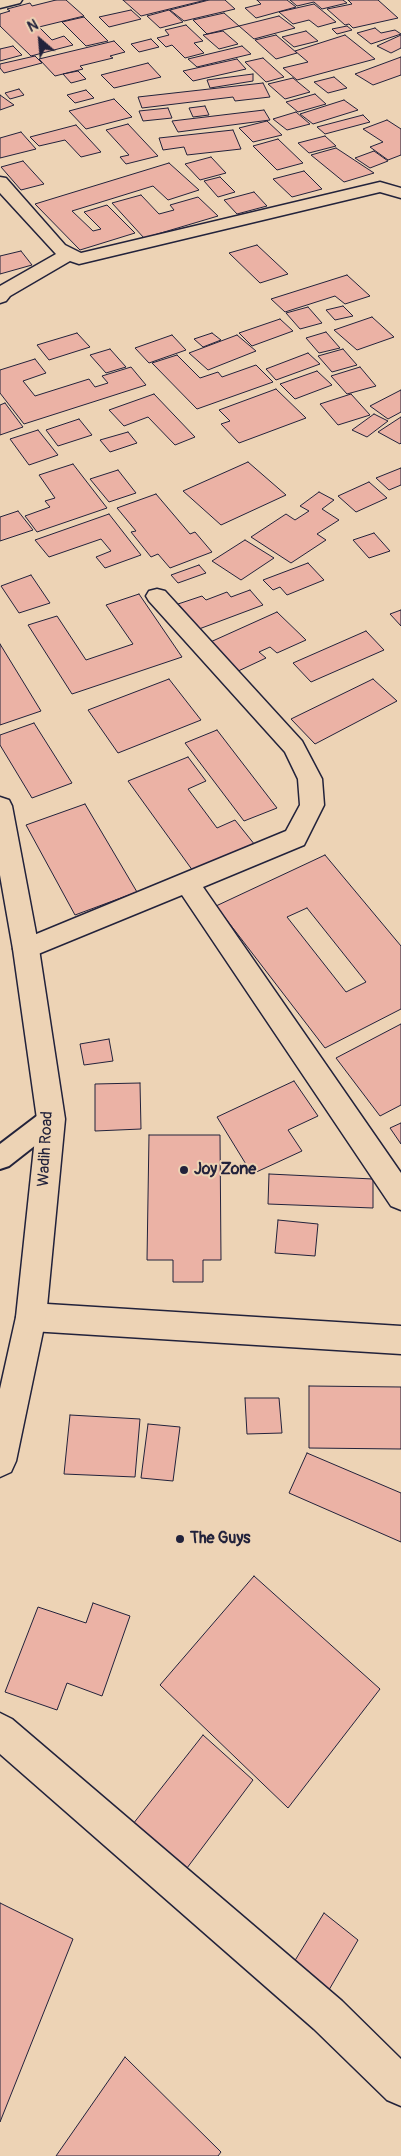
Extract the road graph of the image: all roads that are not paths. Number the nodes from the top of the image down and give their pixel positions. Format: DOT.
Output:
graph roads {
  1 [pos="16,0"];
  2 [pos="0,4"];
  3 [pos="0,182"];
  4 [pos="401,193"];
  5 [pos="70,254"];
  6 [pos="0,296"];
  7 [pos="157,596"];
  8 [pos="0,806"];
  9 [pos="187,883"];
  10 [pos="26,949"];
  11 [pos="51,1120"];
  12 [pos="0,1158"];
  13 [pos="401,1197"];
  14 [pos="31,1316"];
  15 [pos="401,1340"];
  16 [pos="0,1461"];
  17 [pos="0,1731"];
  18 [pos="401,2086"];
  1 -- 2 [label="street"];
  3 -- 5 [label="street"];
  4 -- 5 [label="street"];
  5 -- 6 [label="street"];
  7 -- 9 [label="street"];
  8 -- 10 [label="street, Wadih Road"];
  9 -- 10 [label="street"];
  9 -- 13 [label="street"];
  10 -- 11 [label="street, Wadih Road"];
  11 -- 12 [label="lane"];
  11 -- 14 [label="street, Wadih Road"];
  14 -- 15 [label="street"];
  14 -- 16 [label="street, Wadih Road"];
  17 -- 18 [label="street"];
}
